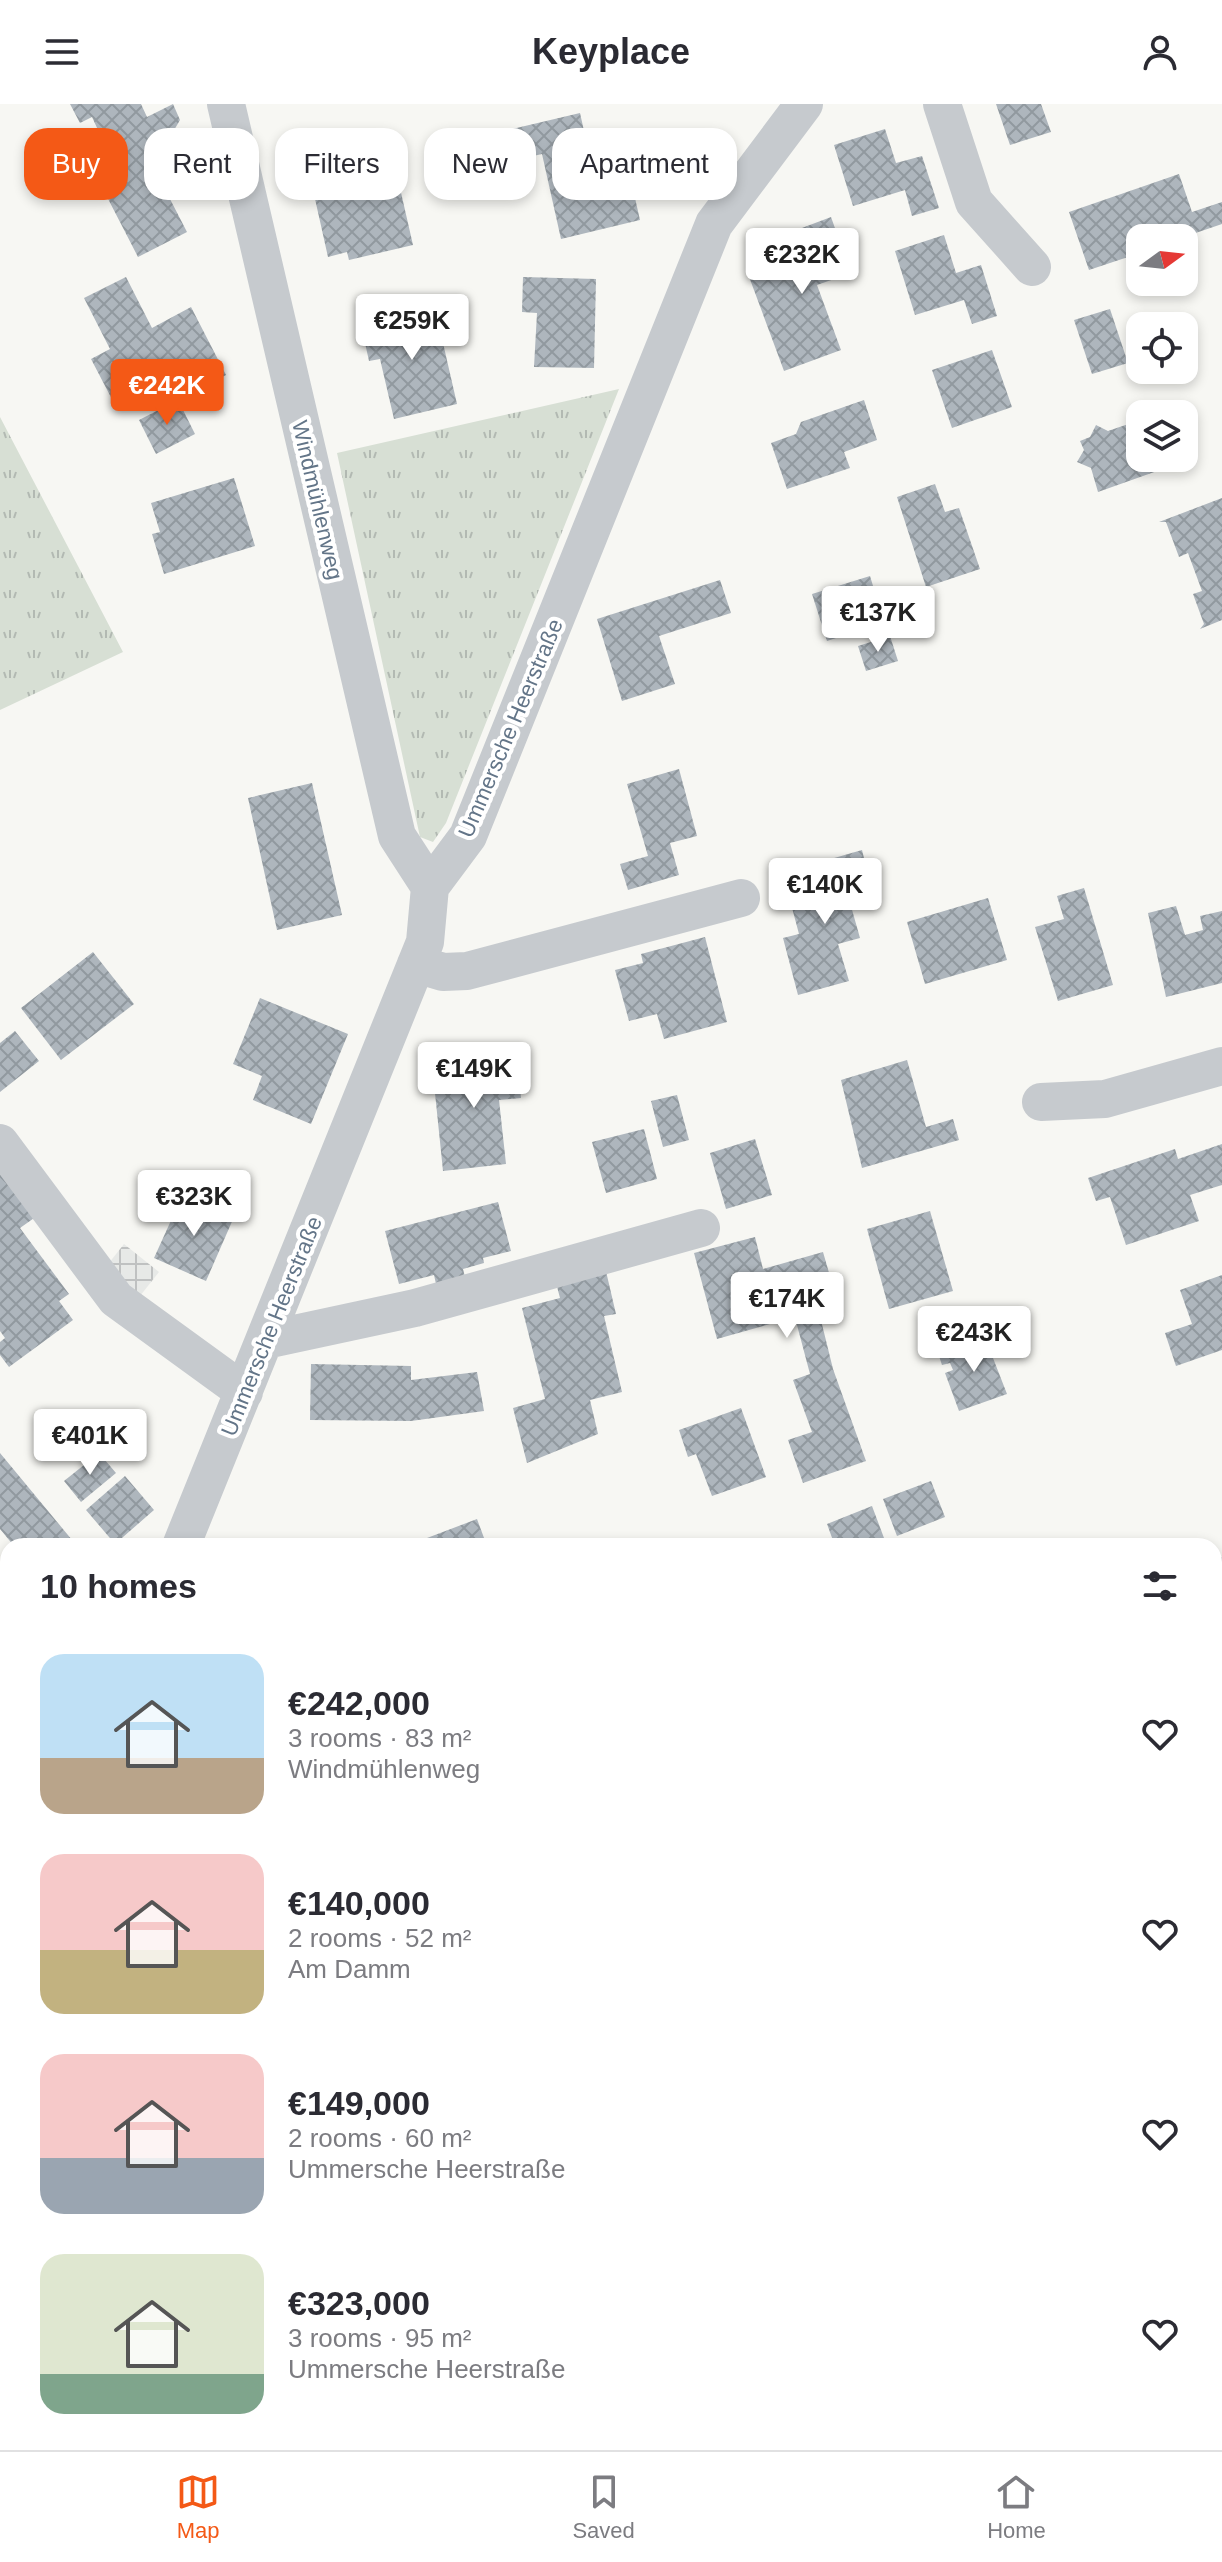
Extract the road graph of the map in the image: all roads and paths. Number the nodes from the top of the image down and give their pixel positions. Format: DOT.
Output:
graph roads {
  1 [pos="226,104"];
  2 [pos="804,104"];
  3 [pos="942,104"];
  4 [pos="1032,267"];
  5 [pos="430,887"];
  6 [pos="741,898"];
  7 [pos="416,964"];
  8 [pos="1222,1066"];
  9 [pos="1041,1102"];
  10 [pos="0,1143"];
  11 [pos="701,1228"];
  12 [pos="266,1340"];
  13 [pos="244,1392"];
  14 [pos="184,1538"];
  1 -- 5 [label="street, Windmühlenweg"];
  2 -- 5 [label="street, Ummersche Heerstraße"];
  3 -- 4 [label="street"];
  5 -- 7 [label="street, Ummersche Heerstraße"];
  6 -- 7 [label="street"];
  7 -- 12 [label="street, Ummersche Heerstraße"];
  8 -- 9 [label="street"];
  10 -- 13 [label="street"];
  11 -- 12 [label="street"];
  12 -- 13 [label="street, Ummersche Heerstraße"];
  13 -- 14 [label="street, Ummersche Heerstraße"];
}
